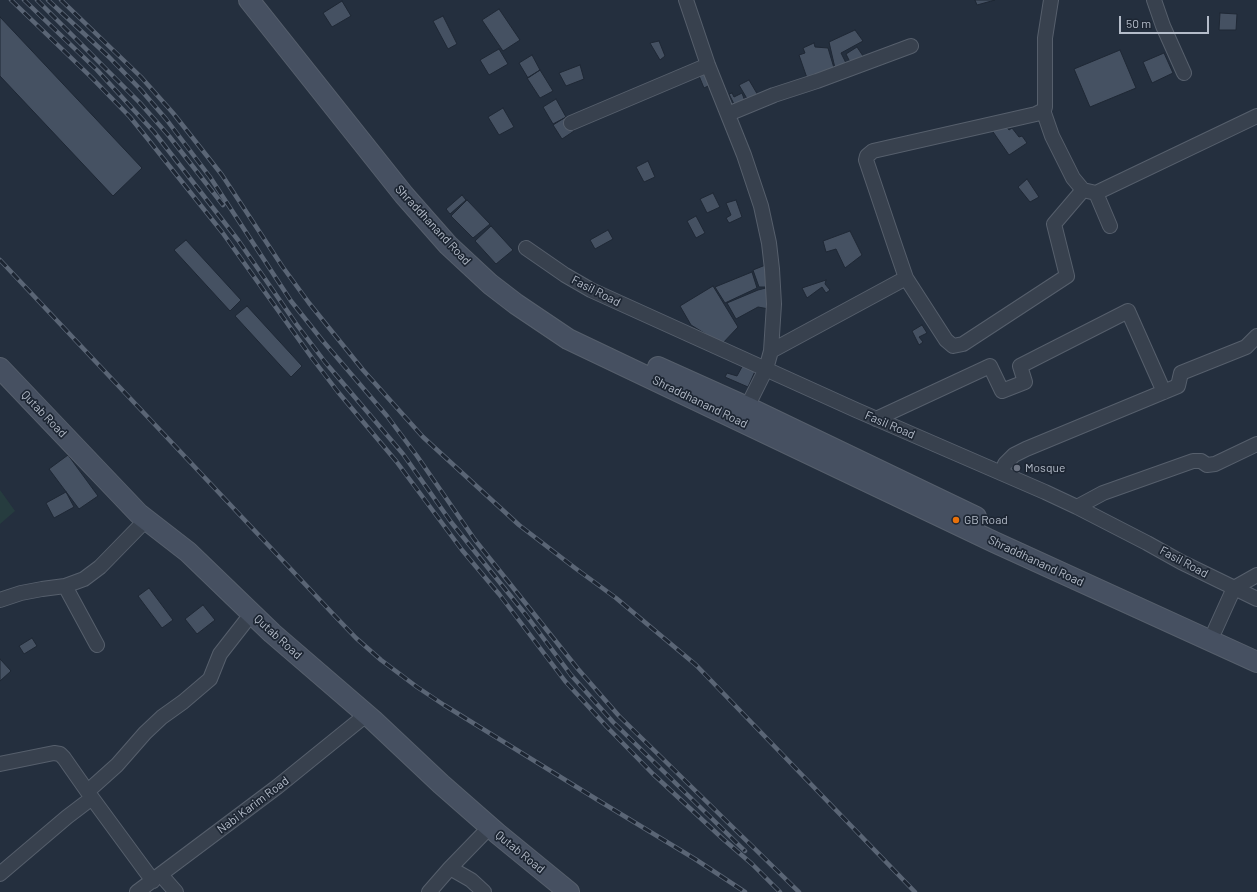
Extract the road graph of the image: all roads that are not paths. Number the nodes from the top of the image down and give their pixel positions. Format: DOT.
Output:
graph roads {
  1 [pos="249,0"];
  2 [pos="263,0"];
  3 [pos="686,0"];
  4 [pos="1051,0"];
  5 [pos="1154,0"];
  6 [pos="911,46"];
  7 [pos="708,65"];
  8 [pos="1184,73"];
  9 [pos="1043,110"];
  10 [pos="728,114"];
  11 [pos="1257,116"];
  12 [pos="571,123"];
  13 [pos="1089,191"];
  14 [pos="1110,226"];
  15 [pos="526,248"];
  16 [pos="906,278"];
  17 [pos="1257,336"];
  18 [pos="771,351"];
  19 [pos="0,368"];
  20 [pos="766,369"];
  21 [pos="0,386"];
  22 [pos="1164,392"];
  23 [pos="743,414"];
  24 [pos="876,419"];
  25 [pos="1257,444"];
  26 [pos="1001,473"];
  27 [pos="920,498"];
  28 [pos="1077,507"];
  29 [pos="140,526"];
  30 [pos="1257,575"];
  31 [pos="65,586"];
  32 [pos="1234,588"];
  33 [pos="1257,599"];
  34 [pos="0,600"];
  35 [pos="245,622"];
  36 [pos="1215,630"];
  37 [pos="97,645"];
  38 [pos="1257,649"];
  39 [pos="1257,662"];
  40 [pos="361,719"];
  41 [pos="0,764"];
  42 [pos="90,795"];
  43 [pos="482,835"];
  44 [pos="450,868"];
  45 [pos="0,874"];
  46 [pos="157,878"];
  47 [pos="557,889"];
  48 [pos="137,892"];
  49 [pos="176,892"];
  50 [pos="429,892"];
  51 [pos="484,892"];
  1 -- 23 [label="street, Shraddhanand Road"];
  2 -- 23 [label="street, Shraddhanand Road"];
  3 -- 7 [label="street"];
  4 -- 9 [label="street"];
  5 -- 8 [label="street"];
  6 -- 10 [label="street"];
  7 -- 10 [label="street"];
  7 -- 12 [label="street"];
  9 -- 13 [label="street"];
  9 -- 16 [label="street"];
  10 -- 18 [label="street"];
  11 -- 13 [label="street"];
  13 -- 14 [label="street"];
  13 -- 16 [label="street"];
  15 -- 20 [label="street, Fasil Road"];
  16 -- 18 [label="street"];
  17 -- 22 [label="street"];
  18 -- 20 [label="street"];
  19 -- 40 [label="street, Qutab Road"];
  20 -- 23 [label="street"];
  20 -- 24 [label="street, Fasil Road"];
  21 -- 29 [label="street, Qutab Road"];
  22 -- 24 [label="street"];
  22 -- 26 [label="street"];
  23 -- 27 [label="street, Shraddhanand Road"];
  24 -- 26 [label="street, Fasil Road"];
  25 -- 28 [label="street"];
  26 -- 28 [label="street, Fasil Road"];
  27 -- 36 [label="street, Shraddhanand Road"];
  27 -- 39 [label="street, Shraddhanand Road"];
  28 -- 32 [label="street, Fasil Road"];
  29 -- 31 [label="street"];
  29 -- 35 [label="street, Qutab Road"];
  30 -- 32 [label="street"];
  31 -- 34 [label="street"];
  31 -- 37 [label="street"];
  32 -- 33 [label="street, Fasil Road"];
  32 -- 36 [label="street"];
  35 -- 40 [label="street, Qutab Road"];
  35 -- 42 [label="street"];
  36 -- 38 [label="street, Shraddhanand Road"];
  40 -- 43 [label="street, Qutab Road"];
  40 -- 46 [label="street, Nabi Karim Road"];
  40 -- 47 [label="street, Qutab Road"];
  41 -- 42 [label="street"];
  42 -- 45 [label="street"];
  42 -- 46 [label="street"];
  43 -- 44 [label="street"];
  43 -- 47 [label="street, Qutab Road"];
  44 -- 50 [label="street"];
  44 -- 51 [label="street"];
  46 -- 48 [label="street, Nabi Karim Road"];
  46 -- 49 [label="street"];
}
